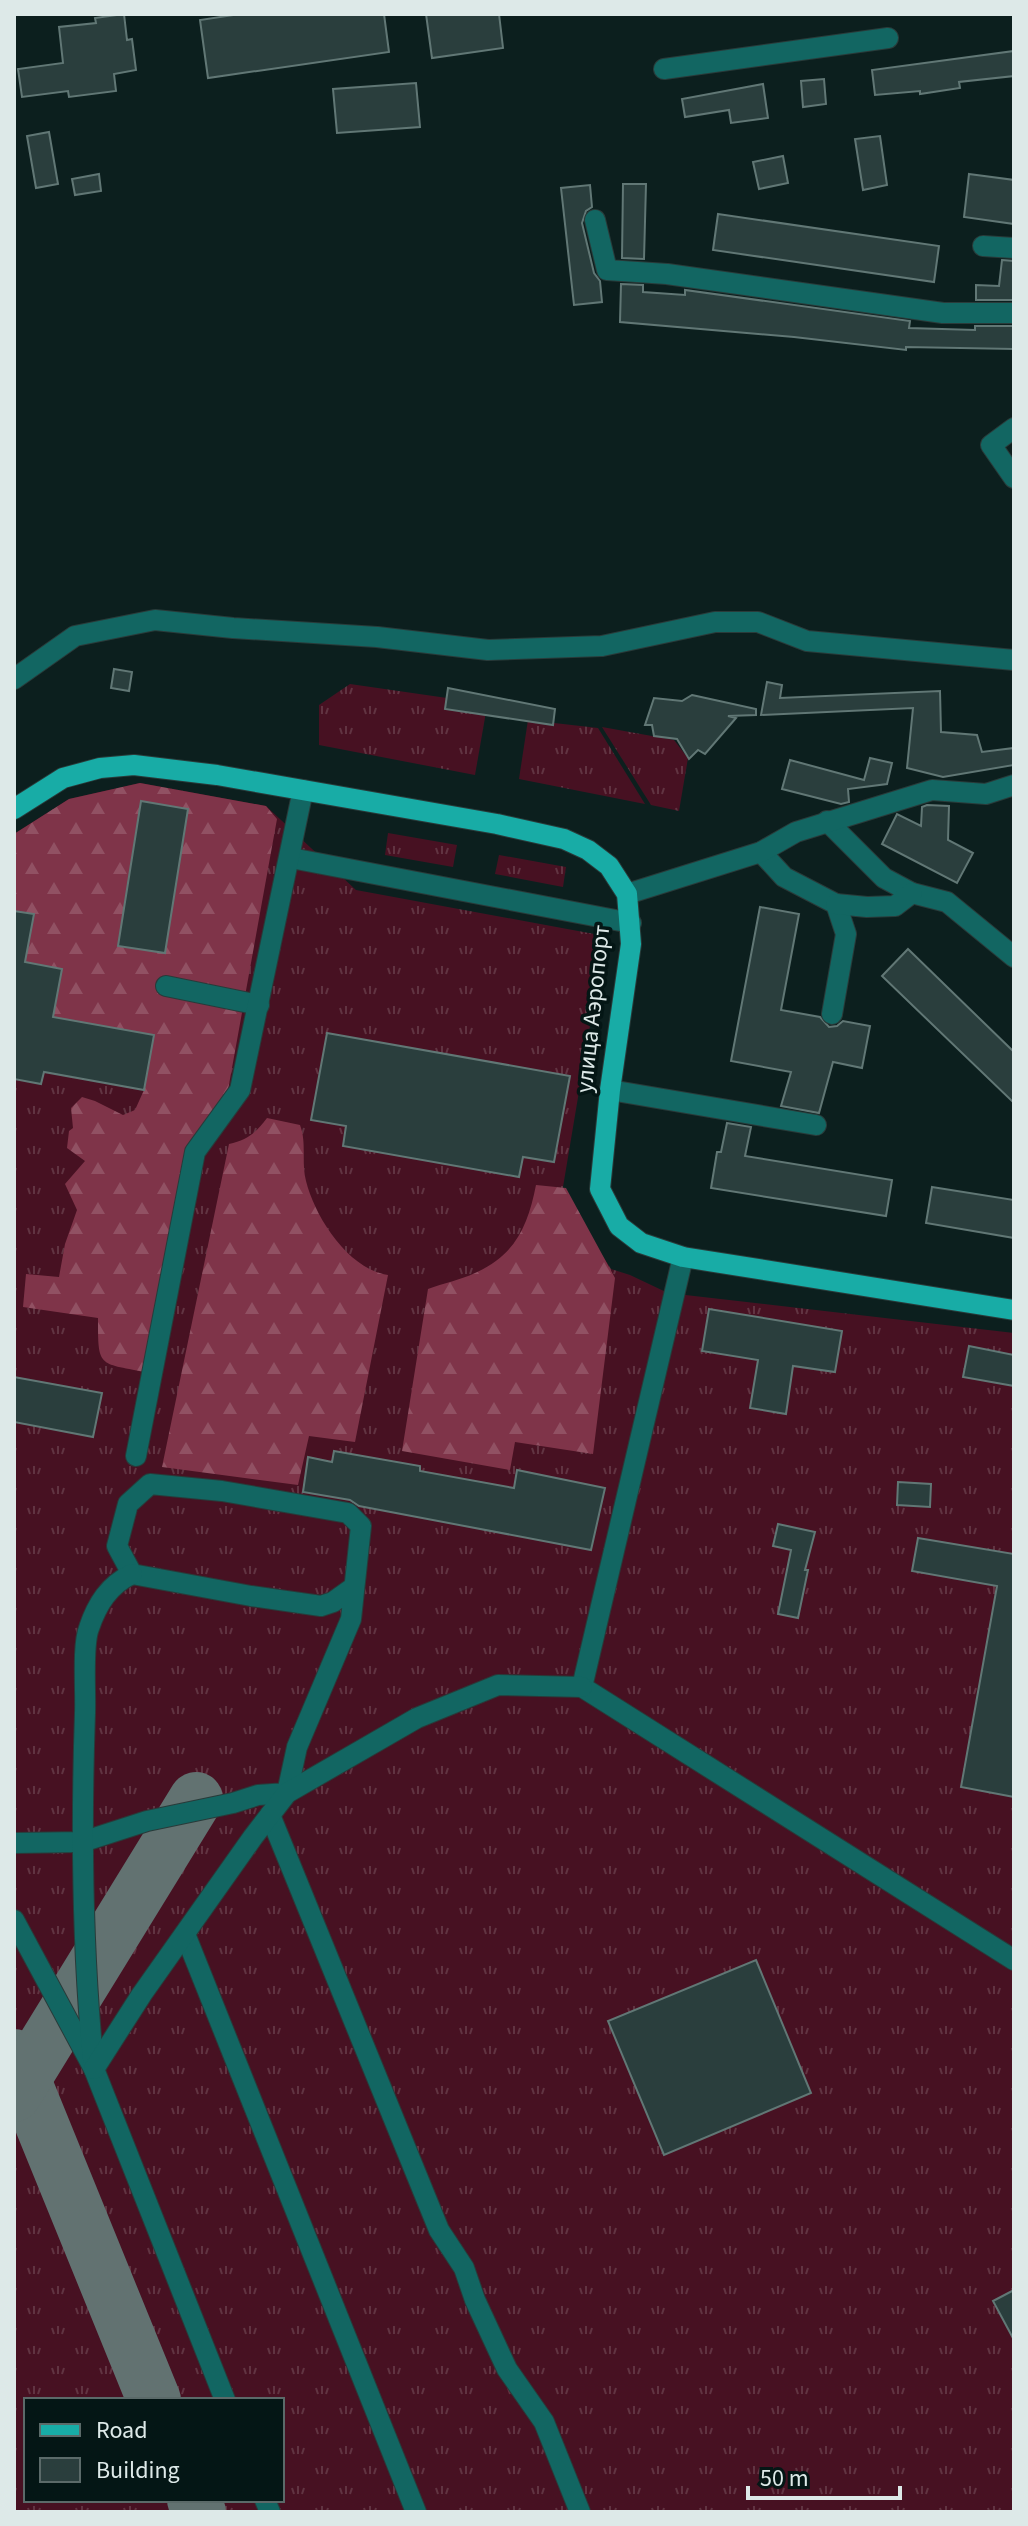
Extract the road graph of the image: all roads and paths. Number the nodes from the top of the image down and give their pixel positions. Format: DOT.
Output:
graph roads {
  1 [pos="888,38"];
  2 [pos="664,69"];
  3 [pos="595,220"];
  4 [pos="983,246"];
  5 [pos="1014,248"];
  6 [pos="1014,313"];
  7 [pos="1014,428"];
  8 [pos="1014,478"];
  9 [pos="1014,660"];
  10 [pos="14,679"];
  11 [pos="1014,785"];
  12 [pos="303,790"];
  13 [pos="14,809"];
  14 [pos="827,821"];
  15 [pos="761,852"];
  16 [pos="291,858"];
  17 [pos="912,893"];
  18 [pos="627,894"];
  19 [pos="836,904"];
  20 [pos="631,923"];
  21 [pos="1014,957"];
  22 [pos="166,986"];
  23 [pos="259,1005"];
  24 [pos="832,1014"];
  25 [pos="610,1090"];
  26 [pos="816,1125"];
  27 [pos="683,1257"];
  28 [pos="1014,1310"];
  29 [pos="136,1456"];
  30 [pos="132,1574"];
  31 [pos="354,1587"];
  32 [pos="321,1606"];
  33 [pos="345,1634"];
  34 [pos="582,1687"];
  35 [pos="287,1793"];
  36 [pos="270,1815"];
  37 [pos="82,1842"];
  38 [pos="14,1843"];
  39 [pos="14,1920"];
  40 [pos="185,1934"];
  41 [pos="1014,1960"];
  42 [pos="94,2069"];
  43 [pos="224,2398"];
  44 [pos="416,2512"];
  45 [pos="580,2512"];
  1 -- 2 [label="lane"];
  3 -- 6 [label="lane"];
  4 -- 5 [label="lane"];
  7 -- 8 [label="lane"];
  9 -- 10 [label="lane"];
  11 -- 14 [label="lane"];
  12 -- 13 [label="main road, улица Аэропорт"];
  12 -- 16 [label="lane"];
  12 -- 18 [label="main road, улица Аэропорт"];
  14 -- 15 [label="lane"];
  14 -- 17 [label="lane"];
  15 -- 18 [label="lane"];
  15 -- 19 [label="lane"];
  16 -- 20 [label="lane"];
  16 -- 23 [label="lane"];
  17 -- 19 [label="lane"];
  17 -- 21 [label="lane"];
  18 -- 20 [label="main road, улица Аэропорт"];
  19 -- 24 [label="lane"];
  20 -- 25 [label="main road, улица Аэропорт"];
  22 -- 23 [label="lane"];
  23 -- 29 [label="lane"];
  25 -- 26 [label="lane"];
  25 -- 27 [label="main road, улица Аэропорт"];
  27 -- 28 [label="main road, улица Аэропорт"];
  27 -- 34 [label="lane"];
  30 -- 31 [label="lane"];
  30 -- 32 [label="lane"];
  30 -- 37 [label="lane"];
  31 -- 32 [label="lane"];
  31 -- 33 [label="lane"];
  32 -- 33 [label="lane"];
  33 -- 35 [label="lane"];
  34 -- 35 [label="lane"];
  34 -- 41 [label="lane"];
  35 -- 36 [label="lane"];
  35 -- 37 [label="lane"];
  36 -- 40 [label="lane"];
  36 -- 45 [label="lane"];
  37 -- 38 [label="lane"];
  37 -- 42 [label="lane"];
  39 -- 42 [label="lane"];
  40 -- 42 [label="lane"];
  40 -- 44 [label="lane"];
  42 -- 43 [label="lane"];
}
